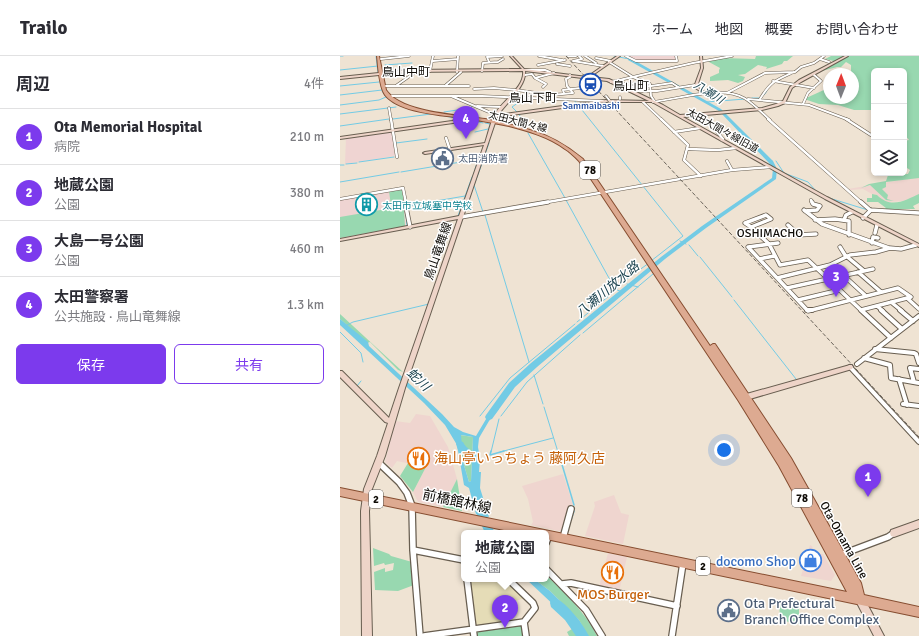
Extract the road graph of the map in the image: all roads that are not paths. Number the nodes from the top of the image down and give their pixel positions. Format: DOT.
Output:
graph roads {
  1 [pos="409,56"];
  2 [pos="433,56"];
  3 [pos="452,56"];
  4 [pos="499,56"];
  5 [pos="502,56"];
  6 [pos="511,56"];
  7 [pos="540,56"];
  8 [pos="568,56"];
  9 [pos="576,56"];
  10 [pos="579,56"];
  11 [pos="585,56"];
  12 [pos="619,56"];
  13 [pos="626,56"];
  14 [pos="676,56"];
  15 [pos="701,56"];
  16 [pos="732,56"];
  17 [pos="824,56"];
  18 [pos="848,56"];
  19 [pos="380,57"];
  20 [pos="550,57"];
  21 [pos="458,58"];
  22 [pos="596,58"];
  23 [pos="820,59"];
  24 [pos="433,60"];
  25 [pos="653,61"];
  26 [pos="702,61"];
  27 [pos="489,62"];
  28 [pos="610,62"];
  29 [pos="554,63"];
  30 [pos="831,63"];
  31 [pos="538,65"];
  32 [pos="598,65"];
  33 [pos="570,66"];
  34 [pos="603,66"];
  35 [pos="535,69"];
  36 [pos="523,70"];
  37 [pos="482,71"];
  38 [pos="417,72"];
  39 [pos="430,72"];
  40 [pos="459,72"];
  41 [pos="653,72"];
  42 [pos="794,72"];
  43 [pos="382,73"];
  44 [pos="552,73"];
  45 [pos="525,74"];
  46 [pos="813,74"];
  47 [pos="570,75"];
  48 [pos="586,76"];
  49 [pos="633,77"];
  50 [pos="340,78"];
  51 [pos="535,78"];
  52 [pos="641,80"];
  53 [pos="773,81"];
  54 [pos="611,82"];
  55 [pos="632,82"];
  56 [pos="648,83"];
  57 [pos="616,84"];
  58 [pos="434,85"];
  59 [pos="446,85"];
  60 [pos="695,85"];
  61 [pos="795,85"];
  62 [pos="386,86"];
  63 [pos="397,86"];
  64 [pos="469,86"];
  65 [pos="651,86"];
  66 [pos="543,87"];
  67 [pos="624,87"];
  68 [pos="679,87"];
  69 [pos="814,88"];
  70 [pos="474,89"];
  71 [pos="571,89"];
  72 [pos="516,90"];
  73 [pos="630,91"];
  74 [pos="651,92"];
  75 [pos="704,93"];
  76 [pos="727,93"];
  77 [pos="564,94"];
  78 [pos="436,95"];
  79 [pos="449,95"];
  80 [pos="552,95"];
  81 [pos="392,96"];
  82 [pos="606,96"];
  83 [pos="509,97"];
  84 [pos="548,99"];
  85 [pos="747,99"];
  86 [pos="760,99"];
  87 [pos="604,101"];
  88 [pos="610,101"];
  89 [pos="643,102"];
  90 [pos="654,102"];
  91 [pos="784,102"];
  92 [pos="804,104"];
  93 [pos="474,106"];
  94 [pos="500,107"];
  95 [pos="389,108"];
  96 [pos="758,109"];
  97 [pos="496,116"];
  98 [pos="680,116"];
  99 [pos="465,118"];
  100 [pos="494,122"];
  101 [pos="709,122"];
  102 [pos="700,128"];
  103 [pos="393,131"];
  104 [pos="674,132"];
  105 [pos="871,135"];
  106 [pos="340,138"];
  107 [pos="446,138"];
  108 [pos="722,140"];
  109 [pos="486,144"];
  110 [pos="736,148"];
  111 [pos="450,149"];
  112 [pos="688,149"];
  113 [pos="397,157"];
  114 [pos="727,161"];
  115 [pos="771,168"];
  116 [pos="732,170"];
  117 [pos="701,176"];
  118 [pos="605,192"];
  119 [pos="340,199"];
  120 [pos="811,200"];
  121 [pos="870,211"];
  122 [pos="852,212"];
  123 [pos="919,213"];
  124 [pos="461,217"];
  125 [pos="863,218"];
  126 [pos="815,220"];
  127 [pos="844,220"];
  128 [pos="788,225"];
  129 [pos="877,225"];
  130 [pos="410,227"];
  131 [pos="750,227"];
  132 [pos="876,233"];
  133 [pos="816,234"];
  134 [pos="848,234"];
  135 [pos="878,238"];
  136 [pos="340,240"];
  137 [pos="778,243"];
  138 [pos="872,243"];
  139 [pos="769,244"];
  140 [pos="917,245"];
  141 [pos="840,247"];
  142 [pos="890,248"];
  143 [pos="774,256"];
  144 [pos="846,256"];
  145 [pos="759,259"];
  146 [pos="654,265"];
  147 [pos="818,268"];
  148 [pos="874,269"];
  149 [pos="864,270"];
  150 [pos="858,272"];
  151 [pos="843,275"];
  152 [pos="777,278"];
  153 [pos="829,279"];
  154 [pos="787,288"];
  155 [pos="840,290"];
  156 [pos="881,292"];
  157 [pos="866,296"];
  158 [pos="907,298"];
  159 [pos="798,300"];
  160 [pos="851,300"];
  161 [pos="892,302"];
  162 [pos="876,306"];
  163 [pos="919,309"];
  164 [pos="861,310"];
  165 [pos="919,317"];
  166 [pos="913,321"];
  167 [pos="902,329"];
  168 [pos="891,338"];
  169 [pos="874,349"];
  170 [pos="864,358"];
  171 [pos="919,363"];
  172 [pos="853,366"];
  173 [pos="919,369"];
  174 [pos="340,373"];
  175 [pos="898,379"];
  176 [pos="917,382"];
  177 [pos="744,398"];
  178 [pos="919,406"];
  179 [pos="392,422"];
  180 [pos="919,442"];
  181 [pos="379,463"];
  182 [pos="340,492"];
  183 [pos="367,497"];
  184 [pos="412,506"];
  185 [pos="571,509"];
  186 [pos="919,524"];
  187 [pos="520,530"];
  188 [pos="894,533"];
  189 [pos="549,536"];
  190 [pos="563,538"];
  191 [pos="413,550"];
  192 [pos="839,555"];
  193 [pos="461,559"];
  194 [pos="683,562"];
  195 [pos="549,573"];
  196 [pos="467,582"];
  197 [pos="511,582"];
  198 [pos="562,584"];
  199 [pos="860,599"];
  200 [pos="677,606"];
  201 [pos="919,612"];
  202 [pos="524,622"];
  203 [pos="474,633"];
  204 [pos="367,636"];
  205 [pos="420,636"];
  206 [pos="424,636"];
  207 [pos="526,636"];
  208 [pos="602,636"];
  209 [pos="672,636"];
  210 [pos="879,636"];
  1 -- 19 [label="street"];
  2 -- 24 [label="street"];
  3 -- 21 [label="street"];
  4 -- 5 [label="street"];
  4 -- 27 [label="street"];
  4 -- 37 [label="street"];
  6 -- 36 [label="street"];
  7 -- 20 [label="street"];
  8 -- 9 [label="street"];
  10 -- 32 [label="street"];
  11 -- 32 [label="street"];
  12 -- 28 [label="street"];
  13 -- 25 [label="street"];
  14 -- 25 [label="street"];
  15 -- 26 [label="street"];
  16 -- 26 [label="street"];
  17 -- 23 [label="street"];
  18 -- 30 [label="street"];
  19 -- 43 [label="main road, 太田大間々線 / 78"];
  20 -- 29 [label="street"];
  20 -- 31 [label="street"];
  21 -- 24 [label="street"];
  21 -- 40 [label="street"];
  22 -- 28 [label="street"];
  23 -- 30 [label="street"];
  23 -- 42 [label="street"];
  24 -- 39 [label="street"];
  25 -- 41 [label="street"];
  26 -- 41 [label="street"];
  26 -- 60 [label="street"];
  28 -- 34 [label="street"];
  28 -- 49 [label="street"];
  29 -- 31 [label="street"];
  29 -- 33 [label="street"];
  30 -- 46 [label="street"];
  31 -- 35 [label="street"];
  32 -- 34 [label="street"];
  34 -- 48 [label="street"];
  35 -- 36 [label="street"];
  35 -- 44 [label="street"];
  36 -- 37 [label="street, 太田大間々線旧道"];
  36 -- 44 [label="street, 太田大間々線旧道"];
  36 -- 45 [label="street"];
  37 -- 40 [label="street, 太田大間々線旧道"];
  38 -- 39 [label="street, 太田大間々線旧道"];
  38 -- 43 [label="street, 太田大間々線旧道"];
  38 -- 63 [label="street"];
  39 -- 40 [label="street, 太田大間々線旧道"];
  40 -- 59 [label="street"];
  41 -- 49 [label="street"];
  42 -- 53 [label="street"];
  42 -- 76 [label="street"];
  43 -- 50 [label="street, 太田大間々線旧道"];
  43 -- 62 [label="main road, 太田大間々線 / 78"];
  43 -- 99 [label="main road, 太田大間々線 / 78"];
  44 -- 47 [label="street, 太田大間々線旧道"];
  44 -- 51 [label="street"];
  45 -- 51 [label="street"];
  45 -- 72 [label="street, 鳥山竜舞線"];
  46 -- 61 [label="street"];
  46 -- 69 [label="street"];
  47 -- 48 [label="street, 太田大間々線旧道"];
  47 -- 71 [label="street"];
  48 -- 54 [label="street, 太田大間々線旧道"];
  48 -- 71 [label="street"];
  49 -- 52 [label="street"];
  49 -- 54 [label="street"];
  51 -- 66 [label="street"];
  52 -- 55 [label="street"];
  52 -- 56 [label="street"];
  53 -- 61 [label="street"];
  53 -- 86 [label="street"];
  54 -- 57 [label="street, 太田大間々線旧道"];
  56 -- 57 [label="street"];
  56 -- 65 [label="street"];
  57 -- 67 [label="street, 太田大間々線旧道"];
  58 -- 59 [label="street"];
  58 -- 63 [label="street"];
  58 -- 78 [label="street"];
  59 -- 64 [label="street"];
  60 -- 68 [label="street"];
  60 -- 75 [label="street"];
  61 -- 69 [label="street"];
  61 -- 91 [label="street"];
  62 -- 63 [label="street"];
  62 -- 81 [label="main road, 太田大間々線 / 78"];
  65 -- 67 [label="street"];
  65 -- 68 [label="street"];
  65 -- 74 [label="street"];
  67 -- 73 [label="street, 太田大間々線旧道"];
  68 -- 74 [label="street"];
  69 -- 92 [label="street"];
  70 -- 72 [label="street"];
  71 -- 77 [label="street"];
  71 -- 77 [label="street"];
  72 -- 80 [label="street"];
  72 -- 83 [label="street, 鳥山竜舞線"];
  73 -- 74 [label="street"];
  73 -- 90 [label="street, 太田大間々線旧道"];
  74 -- 90 [label="street"];
  75 -- 76 [label="street"];
  75 -- 90 [label="street"];
  76 -- 85 [label="street"];
  77 -- 80 [label="street"];
  78 -- 79 [label="street"];
  78 -- 81 [label="street"];
  79 -- 83 [label="street"];
  79 -- 93 [label="street"];
  80 -- 84 [label="street"];
  81 -- 100 [label="main road, 太田大間々線 / 78"];
  82 -- 88 [label="street"];
  83 -- 84 [label="street"];
  83 -- 94 [label="street, 鳥山竜舞線"];
  84 -- 87 [label="street"];
  85 -- 86 [label="street"];
  85 -- 96 [label="street"];
  86 -- 91 [label="street"];
  87 -- 88 [label="street"];
  87 -- 97 [label="street"];
  88 -- 89 [label="street"];
  89 -- 90 [label="street"];
  89 -- 104 [label="street"];
  90 -- 98 [label="street, 太田大間々線旧道"];
  91 -- 92 [label="street"];
  91 -- 96 [label="street"];
  92 -- 105 [label="street"];
  93 -- 94 [label="street"];
  93 -- 97 [label="street"];
  94 -- 97 [label="street, 鳥山竜舞線"];
  95 -- 103 [label="street"];
  96 -- 98 [label="street"];
  96 -- 121 [label="street"];
  97 -- 100 [label="street, 鳥山竜舞線"];
  98 -- 102 [label="street, 太田大間々線旧道"];
  99 -- 100 [label="main road, 太田大間々線 / 78"];
  99 -- 103 [label="street"];
  100 -- 109 [label="street, 鳥山竜舞線"];
  100 -- 118 [label="main road, 太田大間々線 / 78"];
  101 -- 108 [label="street"];
  102 -- 104 [label="street"];
  102 -- 108 [label="street, 太田大間々線旧道"];
  103 -- 106 [label="street"];
  103 -- 113 [label="street"];
  104 -- 112 [label="street"];
  107 -- 111 [label="street"];
  108 -- 110 [label="street, 太田大間々線旧道"];
  109 -- 111 [label="street"];
  109 -- 124 [label="street, 鳥山竜舞線"];
  110 -- 112 [label="street"];
  110 -- 115 [label="street, 太田大間々線旧道"];
  111 -- 111 [label="street"];
  112 -- 117 [label="street"];
  114 -- 116 [label="street"];
  115 -- 116 [label="street"];
  115 -- 122 [label="street, 太田大間々線旧道"];
  116 -- 117 [label="street"];
  117 -- 118 [label="street"];
  118 -- 124 [label="street"];
  118 -- 146 [label="main road, 太田大間々線 / 78"];
  119 -- 130 [label="street"];
  120 -- 126 [label="street"];
  121 -- 123 [label="street"];
  121 -- 125 [label="street"];
  122 -- 125 [label="street, 太田大間々線旧道"];
  122 -- 127 [label="street"];
  124 -- 130 [label="street"];
  124 -- 179 [label="street, 鳥山竜舞線"];
  125 -- 129 [label="street, 太田大間々線旧道"];
  126 -- 127 [label="street"];
  126 -- 134 [label="street"];
  127 -- 134 [label="street"];
  128 -- 133 [label="street"];
  129 -- 132 [label="street"];
  129 -- 140 [label="street, 太田大間々線旧道"];
  130 -- 136 [label="street"];
  131 -- 131 [label="street"];
  131 -- 139 [label="street"];
  134 -- 138 [label="street"];
  135 -- 138 [label="street"];
  137 -- 139 [label="street"];
  138 -- 142 [label="street"];
  139 -- 143 [label="street"];
  139 -- 145 [label="street"];
  140 -- 142 [label="street"];
  141 -- 144 [label="street"];
  142 -- 144 [label="street"];
  143 -- 145 [label="street"];
  143 -- 147 [label="street"];
  144 -- 147 [label="street"];
  144 -- 149 [label="street"];
  145 -- 152 [label="street"];
  146 -- 177 [label="main road, Ota-Omama Line / 78"];
  147 -- 152 [label="street"];
  147 -- 153 [label="street"];
  148 -- 149 [label="street"];
  149 -- 150 [label="street"];
  150 -- 151 [label="street"];
  150 -- 156 [label="street"];
  151 -- 153 [label="street"];
  151 -- 157 [label="street"];
  152 -- 154 [label="street"];
  153 -- 154 [label="street"];
  153 -- 155 [label="street"];
  154 -- 159 [label="street"];
  155 -- 159 [label="street"];
  155 -- 160 [label="street"];
  156 -- 157 [label="street"];
  156 -- 158 [label="street"];
  157 -- 160 [label="street"];
  158 -- 161 [label="street"];
  158 -- 163 [label="street"];
  159 -- 160 [label="street"];
  160 -- 164 [label="street"];
  161 -- 162 [label="street"];
  161 -- 166 [label="street"];
  162 -- 164 [label="street"];
  162 -- 167 [label="street"];
  164 -- 168 [label="street"];
  165 -- 166 [label="street"];
  166 -- 167 [label="street"];
  167 -- 168 [label="street"];
  168 -- 169 [label="street"];
  169 -- 170 [label="street"];
  169 -- 171 [label="street"];
  170 -- 172 [label="street"];
  170 -- 175 [label="street"];
  172 -- 177 [label="street"];
  172 -- 180 [label="street"];
  173 -- 176 [label="street"];
  174 -- 179 [label="street"];
  175 -- 176 [label="street"];
  175 -- 178 [label="street"];
  177 -- 192 [label="main road, Ota-Omama Line / 78"];
  177 -- 199 [label="main road, Ota-Omama Line / 78"];
  179 -- 181 [label="street, 鳥山竜舞線"];
  181 -- 183 [label="street, 鳥山竜舞線"];
  181 -- 184 [label="street"];
  182 -- 183 [label="main road, 2"];
  183 -- 184 [label="main road, 2"];
  183 -- 204 [label="street, 鳥山竜舞線"];
  184 -- 187 [label="main road, 前橋館林線 / 2"];
  184 -- 191 [label="street"];
  185 -- 190 [label="street"];
  186 -- 188 [label="street"];
  188 -- 192 [label="street"];
  189 -- 190 [label="main road, 2"];
  190 -- 194 [label="main road, 2"];
  191 -- 193 [label="street"];
  191 -- 205 [label="street"];
  192 -- 199 [label="main road, Ota-Omama Line / 78"];
  194 -- 199 [label="main road, 2"];
  194 -- 200 [label="street"];
  195 -- 198 [label="street"];
  196 -- 203 [label="street"];
  197 -- 202 [label="street"];
  198 -- 200 [label="street"];
  198 -- 208 [label="street"];
  199 -- 201 [label="main road, 2"];
  199 -- 210 [label="street"];
  200 -- 209 [label="street"];
  202 -- 203 [label="street"];
  202 -- 207 [label="street"];
  203 -- 206 [label="street"];
}
